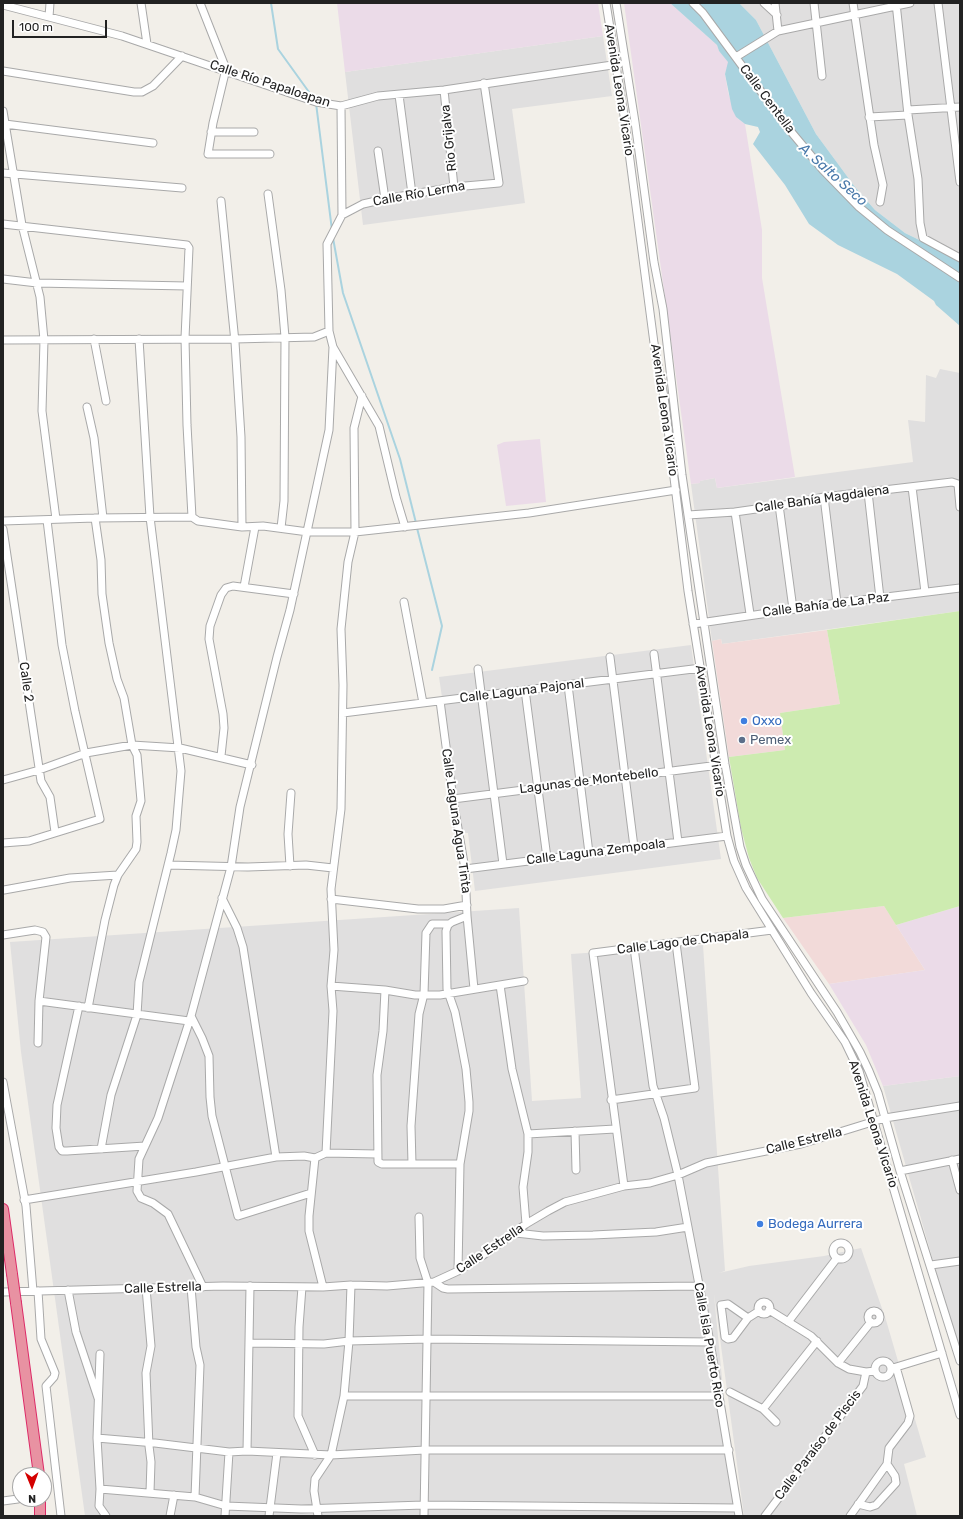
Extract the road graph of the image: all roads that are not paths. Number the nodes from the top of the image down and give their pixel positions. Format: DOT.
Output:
graph roads {
  1 [pos="50,3"];
  2 [pos="141,3"];
  3 [pos="200,3"];
  4 [pos="606,3"];
  5 [pos="616,3"];
  6 [pos="692,3"];
  7 [pos="764,3"];
  8 [pos="775,3"];
  9 [pos="814,3"];
  10 [pos="853,3"];
  11 [pos="910,3"];
  12 [pos="938,3"];
  13 [pos="896,4"];
  14 [pos="3,5"];
  15 [pos="14,5"];
  16 [pos="777,15"];
  17 [pos="855,16"];
  18 [pos="49,17"];
  19 [pos="815,23"];
  20 [pos="778,31"];
  21 [pos="147,44"];
  22 [pos="182,56"];
  23 [pos="736,57"];
  24 [pos="626,63"];
  25 [pos="615,65"];
  26 [pos="226,70"];
  27 [pos="3,71"];
  28 [pos="822,76"];
  29 [pos="484,83"];
  30 [pos="444,90"];
  31 [pos="399,95"];
  32 [pos="341,106"];
  33 [pos="960,107"];
  34 [pos="950,108"];
  35 [pos="3,111"];
  36 [pos="908,113"];
  37 [pos="869,117"];
  38 [pos="5,124"];
  39 [pos="211,132"];
  40 [pos="254,132"];
  41 [pos="153,143"];
  42 [pos="378,151"];
  43 [pos="270,154"];
  44 [pos="3,173"];
  45 [pos="12,174"];
  46 [pos="960,182"];
  47 [pos="454,187"];
  48 [pos="182,188"];
  49 [pos="268,194"];
  50 [pos="412,194"];
  51 [pos="385,199"];
  52 [pos="221,201"];
  53 [pos="880,202"];
  54 [pos="342,215"];
  55 [pos="3,224"];
  56 [pos="22,225"];
  57 [pos="960,258"];
  58 [pos="960,278"];
  59 [pos="3,280"];
  60 [pos="37,283"];
  61 [pos="187,286"];
  62 [pos="329,331"];
  63 [pos="185,338"];
  64 [pos="285,338"];
  65 [pos="94,339"];
  66 [pos="139,339"];
  67 [pos="234,339"];
  68 [pos="3,340"];
  69 [pos="44,340"];
  70 [pos="333,346"];
  71 [pos="362,396"];
  72 [pos="106,401"];
  73 [pos="87,407"];
  74 [pos="912,487"];
  75 [pos="676,490"];
  76 [pos="868,492"];
  77 [pos="824,497"];
  78 [pos="779,505"];
  79 [pos="960,507"];
  80 [pos="735,512"];
  81 [pos="688,515"];
  82 [pos="150,517"];
  83 [pos="192,517"];
  84 [pos="99,518"];
  85 [pos="56,519"];
  86 [pos="47,520"];
  87 [pos="3,522"];
  88 [pos="242,527"];
  89 [pos="255,527"];
  90 [pos="405,527"];
  91 [pos="281,528"];
  92 [pos="3,529"];
  93 [pos="308,532"];
  94 [pos="354,532"];
  95 [pos="244,587"];
  96 [pos="960,588"];
  97 [pos="925,592"];
  98 [pos="294,594"];
  99 [pos="880,598"];
  100 [pos="404,602"];
  101 [pos="837,603"];
  102 [pos="792,609"];
  103 [pos="750,614"];
  104 [pos="704,622"];
  105 [pos="693,624"];
  106 [pos="654,654"];
  107 [pos="610,657"];
  108 [pos="701,668"];
  109 [pos="478,669"];
  110 [pos="657,674"];
  111 [pos="612,679"];
  112 [pos="568,685"];
  113 [pos="525,690"];
  114 [pos="481,696"];
  115 [pos="440,701"];
  116 [pos="423,703"];
  117 [pos="343,713"];
  118 [pos="132,745"];
  119 [pos="180,748"];
  120 [pos="86,753"];
  121 [pos="221,756"];
  122 [pos="252,764"];
  123 [pos="725,764"];
  124 [pos="716,765"];
  125 [pos="39,770"];
  126 [pos="670,771"];
  127 [pos="625,777"];
  128 [pos="3,780"];
  129 [pos="580,782"];
  130 [pos="538,788"];
  131 [pos="291,793"];
  132 [pos="494,793"];
  133 [pos="453,799"];
  134 [pos="55,832"];
  135 [pos="727,836"];
  136 [pos="678,842"];
  137 [pos="3,843"];
  138 [pos="634,847"];
  139 [pos="589,853"];
  140 [pos="547,858"];
  141 [pos="503,864"];
  142 [pos="168,865"];
  143 [pos="290,866"];
  144 [pos="231,867"];
  145 [pos="333,868"];
  146 [pos="465,869"];
  147 [pos="118,875"];
  148 [pos="4,890"];
  149 [pos="222,898"];
  150 [pos="331,898"];
  151 [pos="467,905"];
  152 [pos="467,916"];
  153 [pos="449,924"];
  154 [pos="772,930"];
  155 [pos="3,934"];
  156 [pos="676,943"];
  157 [pos="634,948"];
  158 [pos="524,981"];
  159 [pos="500,985"];
  160 [pos="331,986"];
  161 [pos="474,989"];
  162 [pos="385,990"];
  163 [pos="424,994"];
  164 [pos="448,994"];
  165 [pos="39,1001"];
  166 [pos="79,1006"];
  167 [pos="88,1008"];
  168 [pos="137,1015"];
  169 [pos="190,1019"];
  170 [pos="38,1043"];
  171 [pos="3,1082"];
  172 [pos="656,1094"];
  173 [pos="611,1100"];
  174 [pos="960,1106"];
  175 [pos="885,1118"];
  176 [pos="874,1121"];
  177 [pos="615,1128"];
  178 [pos="575,1131"];
  179 [pos="528,1134"];
  180 [pos="145,1146"];
  181 [pos="101,1150"];
  182 [pos="326,1153"];
  183 [pos="377,1154"];
  184 [pos="276,1157"];
  185 [pos="315,1158"];
  186 [pos="960,1159"];
  187 [pos="952,1160"];
  188 [pos="412,1164"];
  189 [pos="460,1164"];
  190 [pos="225,1167"];
  191 [pos="576,1170"];
  192 [pos="900,1171"];
  193 [pos="678,1175"];
  194 [pos="136,1182"];
  195 [pos="624,1186"];
  196 [pos="960,1190"];
  197 [pos="311,1193"];
  198 [pos="24,1200"];
  199 [pos="3,1209"];
  200 [pos="419,1217"];
  201 [pos="526,1224"];
  202 [pos="688,1227"];
  203 [pos="516,1232"];
  204 [pos="837,1258"];
  205 [pos="960,1260"];
  206 [pos="931,1265"];
  207 [pos="458,1271"];
  208 [pos="431,1282"];
  209 [pos="351,1285"];
  210 [pos="250,1286"];
  211 [pos="698,1286"];
  212 [pos="191,1287"];
  213 [pos="203,1287"];
  214 [pos="302,1287"];
  215 [pos="323,1287"];
  216 [pos="146,1288"];
  217 [pos="68,1290"];
  218 [pos="36,1291"];
  219 [pos="3,1292"];
  220 [pos="769,1310"];
  221 [pos="759,1311"];
  222 [pos="748,1318"];
  223 [pos="788,1322"];
  224 [pos="871,1322"];
  225 [pos="428,1339"];
  226 [pos="349,1341"];
  227 [pos="817,1341"];
  228 [pos="710,1342"];
  229 [pos="250,1343"];
  230 [pos="298,1343"];
  231 [pos="942,1353"];
  232 [pos="100,1354"];
  233 [pos="960,1361"];
  234 [pos="838,1363"];
  235 [pos="894,1367"];
  236 [pos="875,1371"];
  237 [pos="866,1372"];
  238 [pos="730,1392"];
  239 [pos="426,1395"];
  240 [pos="344,1396"];
  241 [pos="719,1396"];
  242 [pos="99,1403"];
  243 [pos="763,1409"];
  244 [pos="960,1415"];
  245 [pos="776,1422"];
  246 [pos="97,1438"];
  247 [pos="149,1442"];
  248 [pos="197,1448"];
  249 [pos="425,1450"];
  250 [pos="729,1450"];
  251 [pos="247,1451"];
  252 [pos="229,1452"];
  253 [pos="277,1453"];
  254 [pos="315,1454"];
  255 [pos="331,1455"];
  256 [pos="888,1464"];
  257 [pos="38,1467"];
  258 [pos="100,1489"];
  259 [pos="150,1492"];
  260 [pos="174,1495"];
  261 [pos="195,1497"];
  262 [pos="858,1504"];
  263 [pos="424,1505"];
  264 [pos="226,1506"];
  265 [pos="270,1508"];
  266 [pos="738,1508"];
  267 [pos="317,1513"];
  268 [pos="61,1516"];
  269 [pos="106,1516"];
  270 [pos="170,1516"];
  271 [pos="225,1516"];
  272 [pos="269,1516"];
  273 [pos="424,1516"];
  274 [pos="739,1516"];
  275 [pos="765,1516"];
  276 [pos="850,1516"];
  1 -- 18 [label="street"];
  2 -- 21 [label="street"];
  3 -- 26 [label="street"];
  4 -- 25 [label="street, Avenida Leona Vicario"];
  5 -- 24 [label="street, Avenida Leona Vicario"];
  6 -- 23 [label="street, Calle Centella"];
  7 -- 16 [label="street"];
  8 -- 16 [label="street"];
  9 -- 19 [label="street"];
  10 -- 17 [label="street"];
  11 -- 13 [label="street"];
  12 -- 34 [label="street"];
  13 -- 17 [label="street"];
  13 -- 36 [label="street"];
  14 -- 15 [label="street, Calle Río Papaloapan"];
  15 -- 18 [label="street, Calle Río Papaloapan"];
  16 -- 20 [label="street"];
  17 -- 19 [label="street"];
  17 -- 37 [label="street"];
  18 -- 21 [label="street, Calle Río Papaloapan"];
  19 -- 20 [label="street"];
  19 -- 28 [label="street"];
  20 -- 23 [label="street"];
  21 -- 22 [label="street, Calle Río Papaloapan"];
  22 -- 26 [label="street, Calle Río Papaloapan"];
  22 -- 27 [label="street"];
  23 -- 58 [label="street, Calle Centella"];
  24 -- 25 [label="street, Calle Río Papaloapan"];
  24 -- 81 [label="street, Avenida Leona Vicario"];
  25 -- 29 [label="street, Calle Río Papaloapan"];
  25 -- 75 [label="street, Avenida Leona Vicario"];
  26 -- 32 [label="street, Calle Río Papaloapan"];
  26 -- 39 [label="street"];
  29 -- 30 [label="street, Calle Río Papaloapan"];
  29 -- 47 [label="street, Calle Río Lerma"];
  30 -- 31 [label="street, Calle Río Papaloapan"];
  30 -- 47 [label="street, Rio Grijalva"];
  31 -- 32 [label="street, Calle Río Papaloapan"];
  31 -- 50 [label="street"];
  32 -- 54 [label="street"];
  33 -- 34 [label="street"];
  34 -- 36 [label="street"];
  34 -- 46 [label="street"];
  35 -- 38 [label="street"];
  36 -- 37 [label="street"];
  36 -- 57 [label="street"];
  37 -- 53 [label="street"];
  38 -- 41 [label="street"];
  38 -- 45 [label="street"];
  39 -- 40 [label="street"];
  39 -- 43 [label="street"];
  42 -- 51 [label="street"];
  44 -- 45 [label="street"];
  45 -- 48 [label="street"];
  45 -- 56 [label="street"];
  47 -- 50 [label="street, Calle Río Lerma"];
  49 -- 64 [label="street"];
  50 -- 51 [label="street, Calle Río Lerma"];
  51 -- 54 [label="street, Calle Río Lerma"];
  52 -- 67 [label="street"];
  54 -- 62 [label="street"];
  55 -- 56 [label="street"];
  56 -- 60 [label="street"];
  56 -- 61 [label="street"];
  59 -- 60 [label="street"];
  60 -- 61 [label="street"];
  60 -- 69 [label="street"];
  61 -- 63 [label="street"];
  62 -- 64 [label="street"];
  62 -- 70 [label="street"];
  63 -- 66 [label="street"];
  63 -- 67 [label="street"];
  63 -- 83 [label="street"];
  64 -- 67 [label="street"];
  64 -- 91 [label="street"];
  65 -- 66 [label="street"];
  65 -- 69 [label="street"];
  65 -- 72 [label="street"];
  66 -- 82 [label="street"];
  67 -- 88 [label="street"];
  68 -- 69 [label="street"];
  69 -- 85 [label="street"];
  70 -- 71 [label="street"];
  70 -- 93 [label="street"];
  71 -- 90 [label="street"];
  71 -- 94 [label="street"];
  73 -- 84 [label="street"];
  74 -- 76 [label="street, Calle Bahía Magdalena"];
  74 -- 79 [label="street, Calle Bahía Magdalena"];
  74 -- 97 [label="street"];
  75 -- 90 [label="street"];
  75 -- 105 [label="street, Avenida Leona Vicario"];
  76 -- 77 [label="street, Calle Bahía Magdalena"];
  76 -- 99 [label="street"];
  77 -- 78 [label="street, Calle Bahía Magdalena"];
  77 -- 101 [label="street"];
  78 -- 80 [label="street, Calle Bahía Magdalena"];
  78 -- 102 [label="street"];
  80 -- 81 [label="street, Calle Bahía Magdalena"];
  80 -- 103 [label="street"];
  81 -- 104 [label="street, Avenida Leona Vicario"];
  82 -- 83 [label="street"];
  82 -- 84 [label="street"];
  82 -- 119 [label="street"];
  83 -- 88 [label="street"];
  84 -- 85 [label="street"];
  84 -- 118 [label="street"];
  85 -- 86 [label="street"];
  86 -- 87 [label="street"];
  86 -- 120 [label="street"];
  88 -- 89 [label="street"];
  89 -- 91 [label="street"];
  89 -- 95 [label="street"];
  90 -- 94 [label="street"];
  91 -- 93 [label="street"];
  92 -- 125 [label="street, Calle 2"];
  93 -- 94 [label="street"];
  93 -- 98 [label="street"];
  94 -- 117 [label="street"];
  95 -- 98 [label="street"];
  95 -- 121 [label="street"];
  96 -- 97 [label="street, Calle Bahía de La Paz"];
  97 -- 99 [label="street, Calle Bahía de La Paz"];
  98 -- 122 [label="street"];
  99 -- 101 [label="street, Calle Bahía de La Paz"];
  100 -- 116 [label="street"];
  101 -- 102 [label="street, Calle Bahía de La Paz"];
  102 -- 103 [label="street, Calle Bahía de La Paz"];
  103 -- 104 [label="street, Calle Bahía de La Paz"];
  104 -- 105 [label="street, Calle Bahía de La Paz"];
  104 -- 123 [label="street, Avenida Leona Vicario"];
  105 -- 108 [label="street, Avenida Leona Vicario"];
  106 -- 110 [label="street"];
  107 -- 111 [label="street"];
  108 -- 110 [label="street, Calle Laguna Pajonal"];
  108 -- 124 [label="street, Avenida Leona Vicario"];
  109 -- 114 [label="street"];
  110 -- 111 [label="street, Calle Laguna Pajonal"];
  110 -- 126 [label="street"];
  111 -- 112 [label="street, Calle Laguna Pajonal"];
  111 -- 127 [label="street"];
  112 -- 113 [label="street, Calle Laguna Pajonal"];
  112 -- 129 [label="street"];
  113 -- 114 [label="street, Calle Laguna Pajonal"];
  113 -- 130 [label="street"];
  114 -- 115 [label="street, Calle Laguna Pajonal"];
  114 -- 132 [label="street"];
  115 -- 116 [label="street, Calle Laguna Pajonal"];
  115 -- 133 [label="street, Calle Laguna Agua Tinta"];
  116 -- 117 [label="street, Calle Laguna Pajonal"];
  117 -- 145 [label="street"];
  118 -- 119 [label="street"];
  118 -- 120 [label="street"];
  118 -- 147 [label="street"];
  119 -- 121 [label="street"];
  119 -- 142 [label="street"];
  120 -- 125 [label="street"];
  120 -- 134 [label="street"];
  121 -- 122 [label="street"];
  122 -- 144 [label="street"];
  123 -- 124 [label="street, Lagunas de Montebello"];
  123 -- 175 [label="street, Avenida Leona Vicario"];
  124 -- 126 [label="street, Lagunas de Montebello"];
  124 -- 135 [label="street, Avenida Leona Vicario"];
  125 -- 128 [label="street"];
  125 -- 134 [label="street, Calle 2"];
  126 -- 127 [label="street, Lagunas de Montebello"];
  126 -- 136 [label="street"];
  127 -- 129 [label="street, Lagunas de Montebello"];
  127 -- 138 [label="street"];
  129 -- 130 [label="street, Lagunas de Montebello"];
  129 -- 139 [label="street"];
  130 -- 132 [label="street, Lagunas de Montebello"];
  130 -- 140 [label="street"];
  131 -- 143 [label="street"];
  132 -- 133 [label="street, Lagunas de Montebello"];
  132 -- 141 [label="street"];
  133 -- 146 [label="street, Calle Laguna Agua Tinta"];
  134 -- 137 [label="street"];
  135 -- 136 [label="street, Calle Laguna Zempoala"];
  135 -- 154 [label="street, Avenida Leona Vicario"];
  136 -- 138 [label="street, Calle Laguna Zempoala"];
  138 -- 139 [label="street, Calle Laguna Zempoala"];
  139 -- 140 [label="street, Calle Laguna Zempoala"];
  140 -- 141 [label="street, Calle Laguna Zempoala"];
  141 -- 146 [label="street, Calle Laguna Zempoala"];
  142 -- 144 [label="street"];
  142 -- 168 [label="street"];
  143 -- 144 [label="street"];
  143 -- 145 [label="street"];
  144 -- 149 [label="street"];
  145 -- 150 [label="street"];
  146 -- 151 [label="street, Calle Laguna Agua Tinta"];
  147 -- 148 [label="street"];
  147 -- 167 [label="street"];
  149 -- 169 [label="street"];
  149 -- 184 [label="street"];
  150 -- 151 [label="street"];
  150 -- 160 [label="street"];
  151 -- 152 [label="street, Calle Laguna Agua Tinta"];
  152 -- 153 [label="street"];
  152 -- 161 [label="street, Calle Laguna Agua Tinta"];
  153 -- 163 [label="street"];
  153 -- 164 [label="street"];
  154 -- 156 [label="street, Calle Lago de Chapala"];
  154 -- 176 [label="street, Avenida Leona Vicario"];
  155 -- 165 [label="street"];
  156 -- 157 [label="street, Calle Lago de Chapala"];
  156 -- 172 [label="street"];
  157 -- 172 [label="street, Calle Isla Puerto Rico"];
  157 -- 173 [label="street, Calle Lago de Chapala"];
  158 -- 159 [label="street"];
  159 -- 161 [label="street"];
  159 -- 179 [label="street"];
  160 -- 162 [label="street"];
  160 -- 182 [label="street"];
  161 -- 164 [label="street"];
  162 -- 163 [label="street"];
  162 -- 183 [label="street"];
  163 -- 164 [label="street"];
  163 -- 188 [label="street"];
  164 -- 189 [label="street"];
  165 -- 166 [label="street"];
  165 -- 170 [label="street"];
  166 -- 167 [label="street"];
  166 -- 181 [label="street"];
  167 -- 168 [label="street"];
  168 -- 169 [label="street"];
  168 -- 181 [label="street"];
  169 -- 180 [label="street"];
  169 -- 190 [label="street"];
  171 -- 198 [label="street"];
  172 -- 173 [label="street"];
  172 -- 193 [label="street, Calle Isla Puerto Rico"];
  173 -- 177 [label="street"];
  174 -- 175 [label="street, Calle Estrella"];
  175 -- 176 [label="street, Calle Estrella"];
  175 -- 192 [label="street, Avenida Leona Vicario"];
  176 -- 193 [label="street, Calle Estrella"];
  176 -- 231 [label="street, Avenida Leona Vicario"];
  177 -- 178 [label="street"];
  177 -- 195 [label="street"];
  178 -- 179 [label="street"];
  178 -- 191 [label="street"];
  179 -- 201 [label="street"];
  180 -- 181 [label="street"];
  180 -- 194 [label="street"];
  182 -- 183 [label="street"];
  182 -- 185 [label="street"];
  183 -- 188 [label="street"];
  184 -- 185 [label="street"];
  184 -- 190 [label="street"];
  185 -- 197 [label="street"];
  186 -- 187 [label="street"];
  187 -- 192 [label="street"];
  187 -- 196 [label="street"];
  188 -- 189 [label="street"];
  189 -- 207 [label="street"];
  190 -- 194 [label="street"];
  190 -- 197 [label="street"];
  192 -- 206 [label="street, Avenida Leona Vicario"];
  193 -- 195 [label="street, Calle Estrella"];
  193 -- 202 [label="street, Calle Isla Puerto Rico"];
  194 -- 198 [label="street"];
  194 -- 213 [label="street"];
  195 -- 201 [label="street, Calle Estrella"];
  197 -- 215 [label="street"];
  198 -- 218 [label="street"];
  199 -- 257 [label="highway, bridge"];
  200 -- 208 [label="street"];
  201 -- 203 [label="street, Calle Estrella"];
  202 -- 203 [label="street"];
  202 -- 211 [label="street, Calle Isla Puerto Rico"];
  203 -- 207 [label="street, Calle Estrella"];
  204 -- 223 [label="street"];
  205 -- 206 [label="street"];
  206 -- 233 [label="street, Avenida Leona Vicario"];
  207 -- 208 [label="street, Calle Estrella"];
  208 -- 209 [label="street, Calle Estrella"];
  208 -- 211 [label="street"];
  208 -- 225 [label="street"];
  209 -- 215 [label="street, Calle Estrella"];
  209 -- 226 [label="street"];
  210 -- 213 [label="street, Calle Estrella"];
  210 -- 214 [label="street, Calle Estrella"];
  210 -- 229 [label="street"];
  211 -- 228 [label="street, Calle Isla Puerto Rico"];
  212 -- 213 [label="street, Calle Estrella"];
  212 -- 216 [label="street, Calle Estrella"];
  212 -- 248 [label="street"];
  214 -- 215 [label="street, Calle Estrella"];
  214 -- 230 [label="street"];
  216 -- 217 [label="street, Calle Estrella"];
  216 -- 247 [label="street"];
  217 -- 218 [label="street, Calle Estrella"];
  217 -- 242 [label="street"];
  218 -- 219 [label="street, Calle Estrella"];
  218 -- 268 [label="street"];
  220 -- 221 [label="street"];
  220 -- 221 [label="street"];
  220 -- 223 [label="street"];
  221 -- 222 [label="street"];
  222 -- 222 [label="street"];
  223 -- 227 [label="street"];
  224 -- 234 [label="street"];
  225 -- 226 [label="street"];
  225 -- 228 [label="street"];
  225 -- 239 [label="street"];
  226 -- 230 [label="street"];
  226 -- 240 [label="street"];
  227 -- 234 [label="street"];
  227 -- 243 [label="street"];
  228 -- 241 [label="street, Calle Isla Puerto Rico"];
  229 -- 230 [label="street"];
  229 -- 251 [label="street"];
  230 -- 254 [label="street"];
  231 -- 235 [label="street"];
  231 -- 244 [label="street, Avenida Leona Vicario"];
  232 -- 242 [label="street"];
  234 -- 237 [label="street"];
  235 -- 236 [label="street"];
  235 -- 236 [label="street"];
  235 -- 256 [label="street"];
  236 -- 237 [label="street"];
  237 -- 275 [label="street, Calle Paraíso de Piscis"];
  238 -- 243 [label="street"];
  239 -- 240 [label="street"];
  239 -- 241 [label="street"];
  239 -- 249 [label="street"];
  240 -- 255 [label="street"];
  241 -- 250 [label="street, Calle Isla Puerto Rico"];
  242 -- 246 [label="street"];
  243 -- 245 [label="street"];
  246 -- 247 [label="street"];
  246 -- 258 [label="street"];
  247 -- 248 [label="street"];
  247 -- 259 [label="street"];
  248 -- 252 [label="street"];
  248 -- 261 [label="street"];
  249 -- 250 [label="street"];
  249 -- 255 [label="street"];
  249 -- 263 [label="street"];
  250 -- 266 [label="street, Calle Isla Puerto Rico"];
  251 -- 252 [label="street"];
  251 -- 253 [label="street"];
  252 -- 264 [label="street"];
  253 -- 254 [label="street"];
  253 -- 265 [label="street"];
  254 -- 255 [label="street"];
  255 -- 267 [label="street"];
  256 -- 262 [label="street"];
  256 -- 262 [label="street"];
  258 -- 259 [label="street"];
  258 -- 269 [label="street"];
  259 -- 260 [label="street"];
  260 -- 261 [label="street"];
  260 -- 270 [label="street"];
  261 -- 264 [label="street"];
  262 -- 276 [label="street"];
  263 -- 266 [label="street"];
  263 -- 267 [label="street"];
  263 -- 273 [label="street"];
  264 -- 265 [label="street"];
  264 -- 271 [label="street"];
  265 -- 267 [label="street"];
  265 -- 272 [label="street"];
  266 -- 274 [label="street, Calle Isla Puerto Rico"];
}
